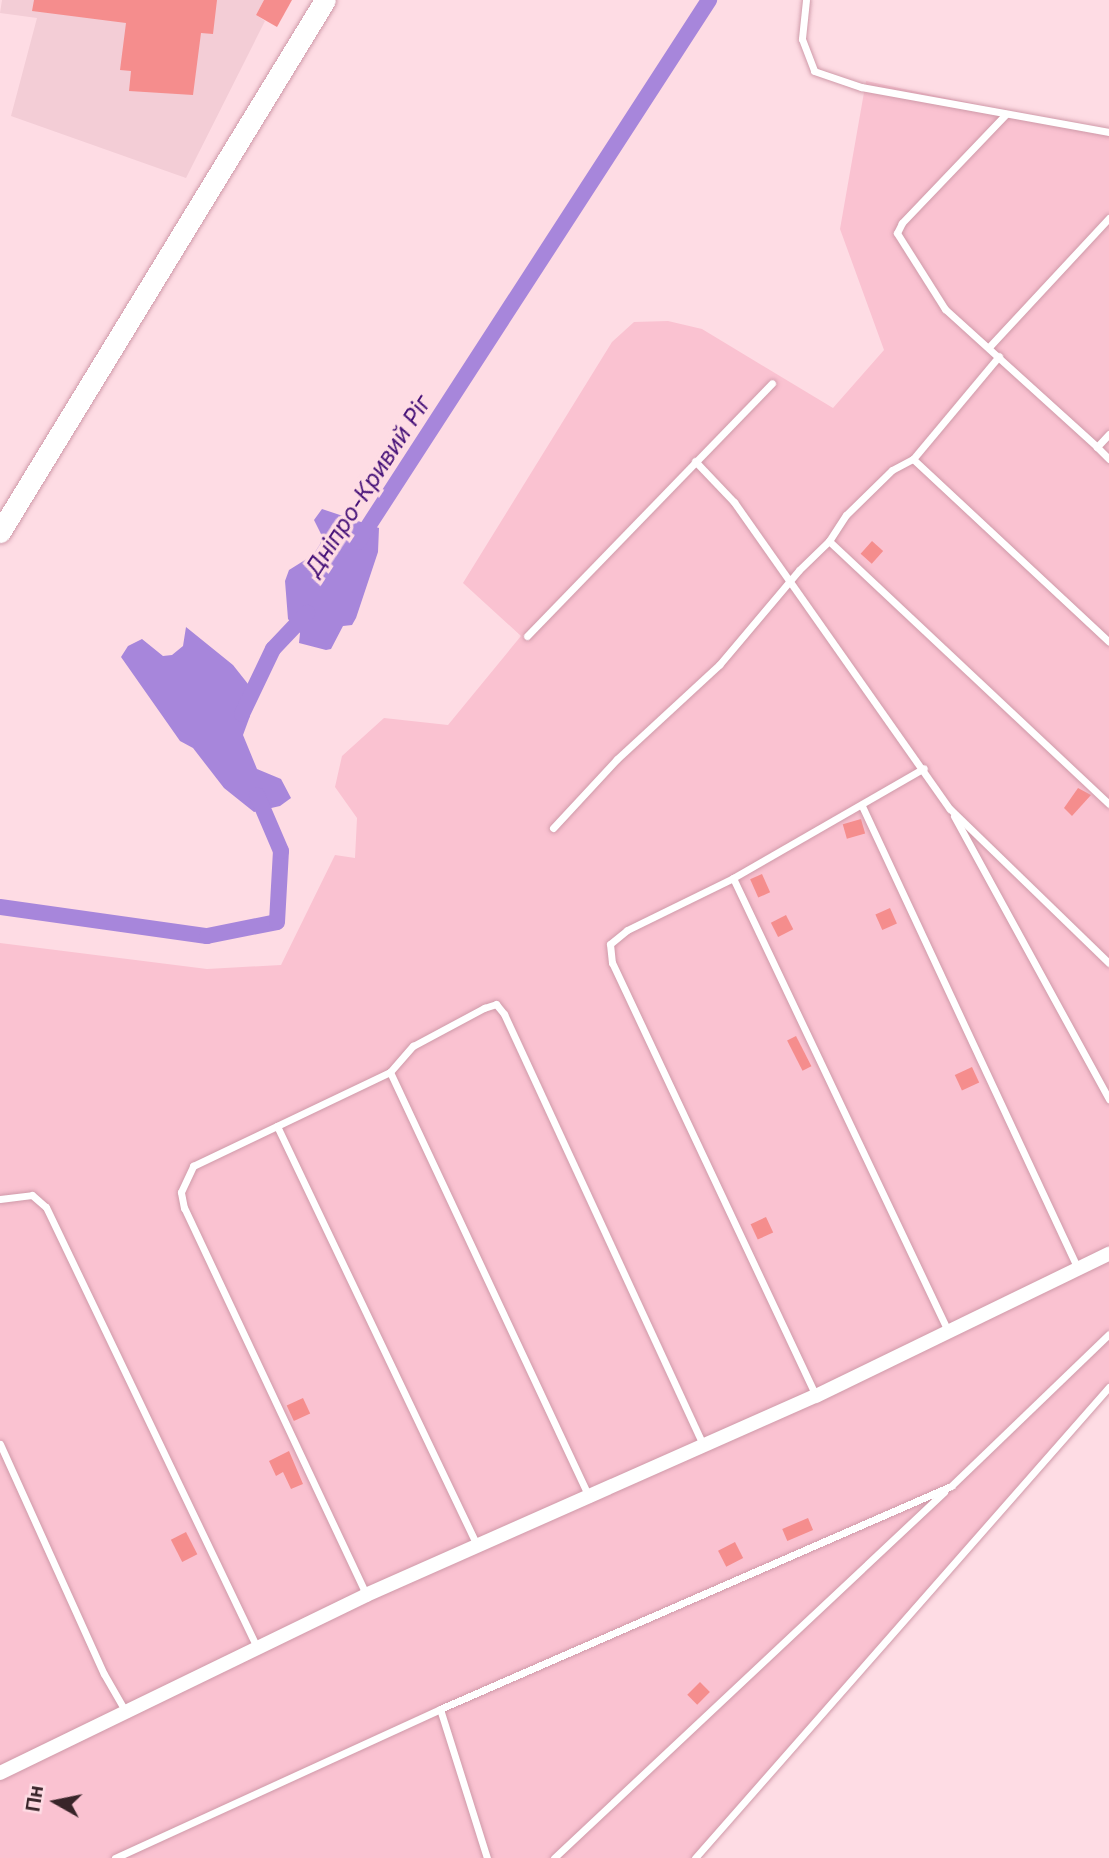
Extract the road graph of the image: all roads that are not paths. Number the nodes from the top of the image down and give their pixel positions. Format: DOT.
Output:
graph roads {
  1 [pos="326,0"];
  2 [pos="806,0"];
  3 [pos="1006,114"];
  4 [pos="1109,132"];
  5 [pos="1109,218"];
  6 [pos="989,347"];
  7 [pos="999,356"];
  8 [pos="772,383"];
  9 [pos="1109,434"];
  10 [pos="1097,447"];
  11 [pos="913,459"];
  12 [pos="1109,459"];
  13 [pos="695,461"];
  14 [pos="0,533"];
  15 [pos="829,541"];
  16 [pos="790,580"];
  17 [pos="527,636"];
  18 [pos="1109,642"];
  19 [pos="924,768"];
  20 [pos="1109,804"];
  21 [pos="862,806"];
  22 [pos="950,809"];
  23 [pos="553,828"];
  24 [pos="733,878"];
  25 [pos="1109,963"];
  26 [pos="390,1072"];
  27 [pos="1109,1099"];
  28 [pos="277,1126"];
  29 [pos="0,1199"];
  30 [pos="1109,1254"];
  31 [pos="1078,1269"];
  32 [pos="949,1333"];
  33 [pos="1109,1334"];
  34 [pos="1109,1387"];
  35 [pos="817,1396"];
  36 [pos="0,1444"];
  37 [pos="705,1447"];
  38 [pos="951,1486"];
  39 [pos="591,1498"];
  40 [pos="478,1548"];
  41 [pos="366,1595"];
  42 [pos="258,1650"];
  43 [pos="440,1709"];
  44 [pos="127,1714"];
  45 [pos="0,1773"];
  46 [pos="115,1858"];
  47 [pos="487,1858"];
  48 [pos="554,1858"];
  49 [pos="695,1858"];
  1 -- 14 [label="main road"];
  2 -- 3 [label="lane"];
  3 -- 4 [label="lane"];
  3 -- 6 [label="lane"];
  5 -- 6 [label="lane"];
  6 -- 7 [label="lane"];
  7 -- 10 [label="lane"];
  7 -- 11 [label="lane"];
  8 -- 13 [label="lane"];
  9 -- 10 [label="lane"];
  10 -- 12 [label="lane"];
  11 -- 15 [label="lane"];
  11 -- 18 [label="lane"];
  13 -- 16 [label="lane"];
  13 -- 17 [label="lane"];
  15 -- 16 [label="lane"];
  15 -- 20 [label="lane"];
  16 -- 19 [label="lane"];
  16 -- 23 [label="lane"];
  19 -- 21 [label="lane"];
  19 -- 22 [label="lane"];
  21 -- 24 [label="lane"];
  21 -- 31 [label="lane"];
  22 -- 25 [label="lane"];
  22 -- 27 [label="lane"];
  24 -- 32 [label="lane"];
  24 -- 35 [label="lane"];
  26 -- 28 [label="lane"];
  26 -- 37 [label="lane"];
  26 -- 39 [label="lane"];
  28 -- 40 [label="lane"];
  28 -- 41 [label="lane"];
  29 -- 42 [label="lane"];
  30 -- 31 [label="street"];
  31 -- 32 [label="street"];
  32 -- 35 [label="street"];
  33 -- 38 [label="lane"];
  34 -- 49 [label="lane"];
  35 -- 37 [label="street"];
  36 -- 44 [label="lane"];
  37 -- 39 [label="street"];
  38 -- 43 [label="lane"];
  38 -- 48 [label="lane"];
  39 -- 40 [label="street"];
  40 -- 41 [label="street"];
  41 -- 42 [label="street"];
  42 -- 44 [label="street"];
  43 -- 46 [label="lane"];
  43 -- 47 [label="lane"];
  44 -- 45 [label="street"];
}
